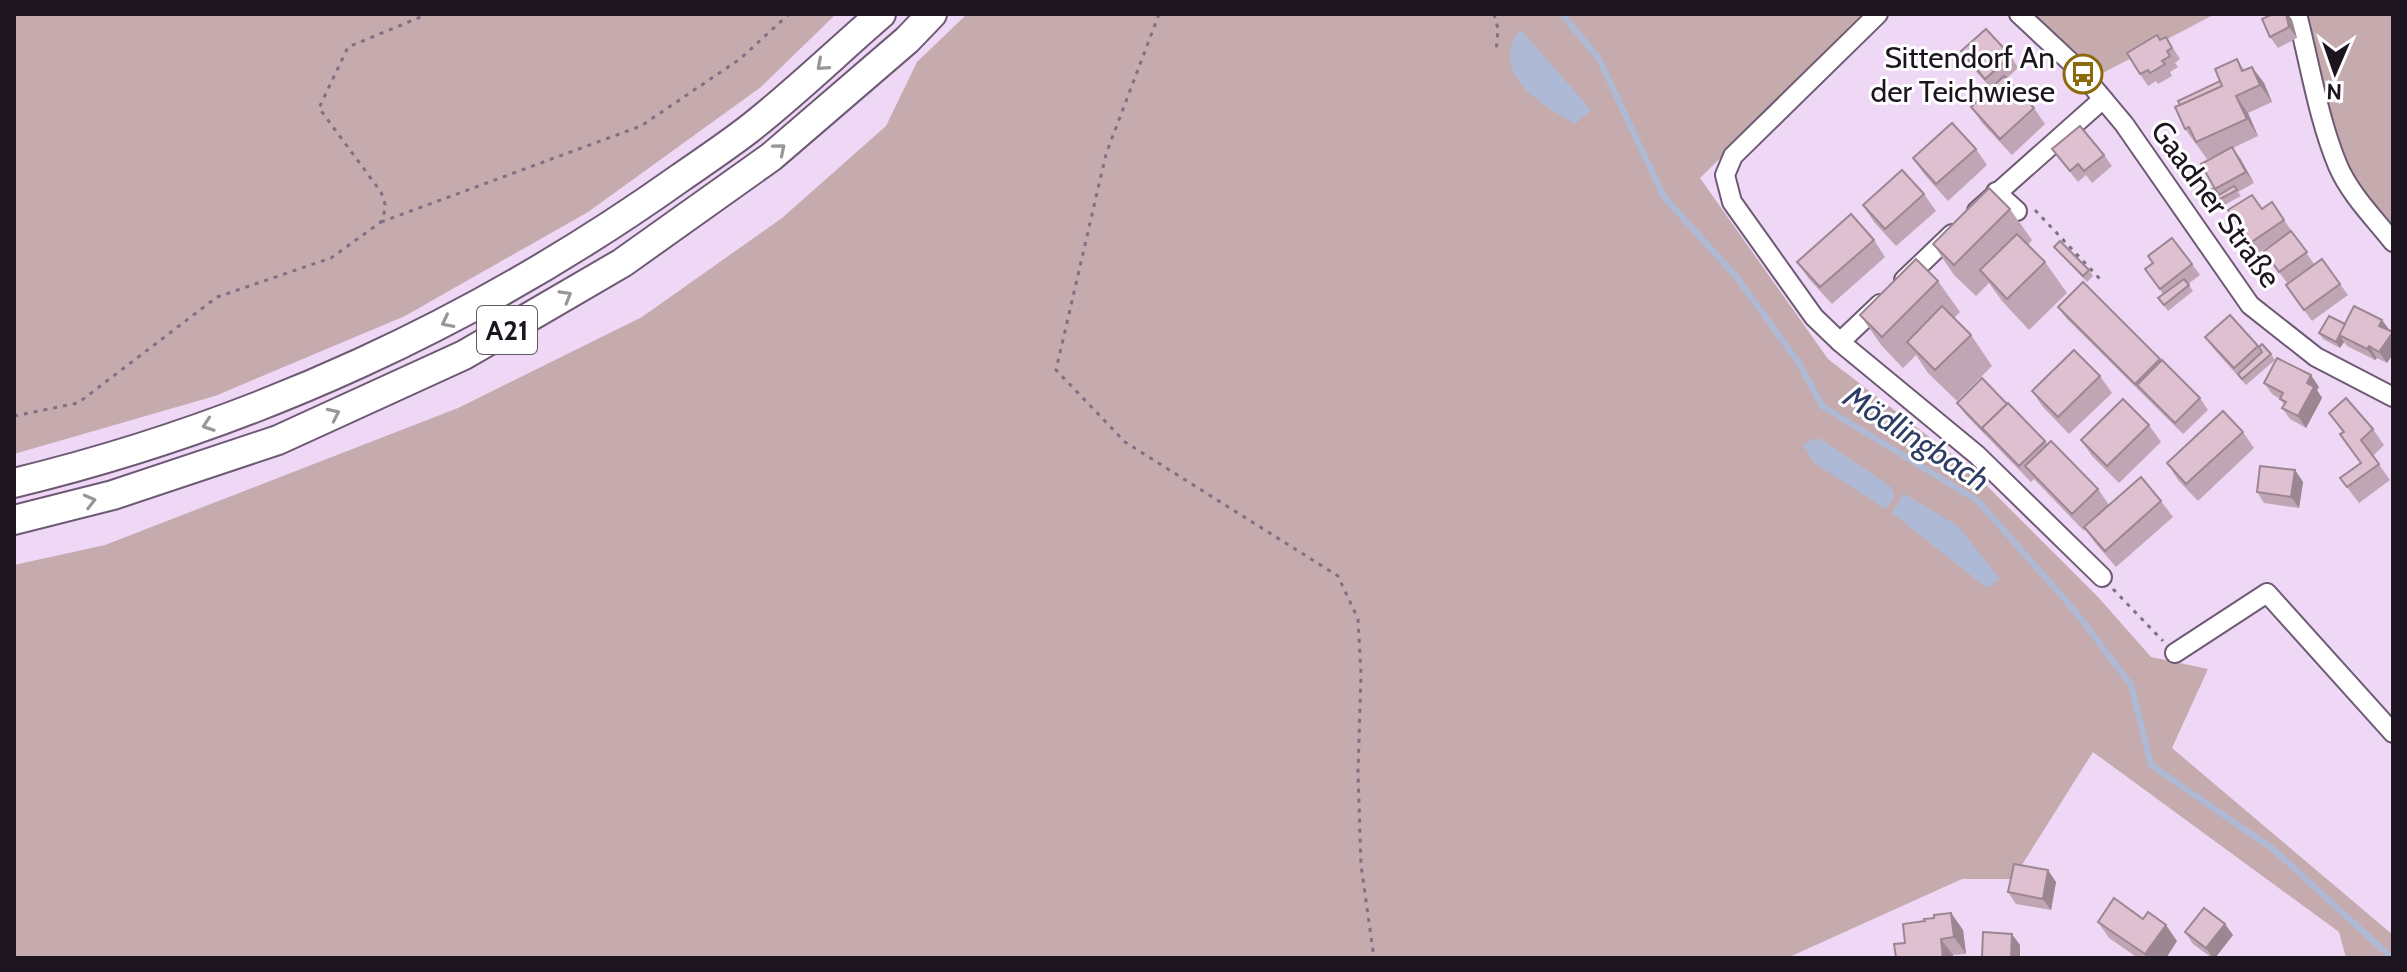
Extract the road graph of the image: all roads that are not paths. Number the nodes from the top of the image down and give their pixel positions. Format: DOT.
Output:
graph roads {
  1 [pos="881,14"];
  2 [pos="932,14"];
  3 [pos="1878,14"];
  4 [pos="2019,14"];
  5 [pos="2297,14"];
  6 [pos="2103,99"];
  7 [pos="2002,186"];
  8 [pos="2017,211"];
  9 [pos="2393,242"];
  10 [pos="1840,342"];
  11 [pos="2393,397"];
  12 [pos="14,483"];
  13 [pos="14,520"];
  14 [pos="2102,577"];
  15 [pos="2175,653"];
  16 [pos="2393,733"];
  1 -- 12 [label="highway, A21, one-way"];
  13 -- 2 [label="highway, A21, one-way"];
  3 -- 10 [label="street"];
  4 -- 6 [label="street, Gaadner Straße"];
  5 -- 9 [label="street"];
  6 -- 7 [label="street"];
  6 -- 11 [label="street, Gaadner Straße"];
  7 -- 8 [label="street"];
  7 -- 10 [label="street"];
  10 -- 14 [label="street"];
  15 -- 16 [label="street"];
}
